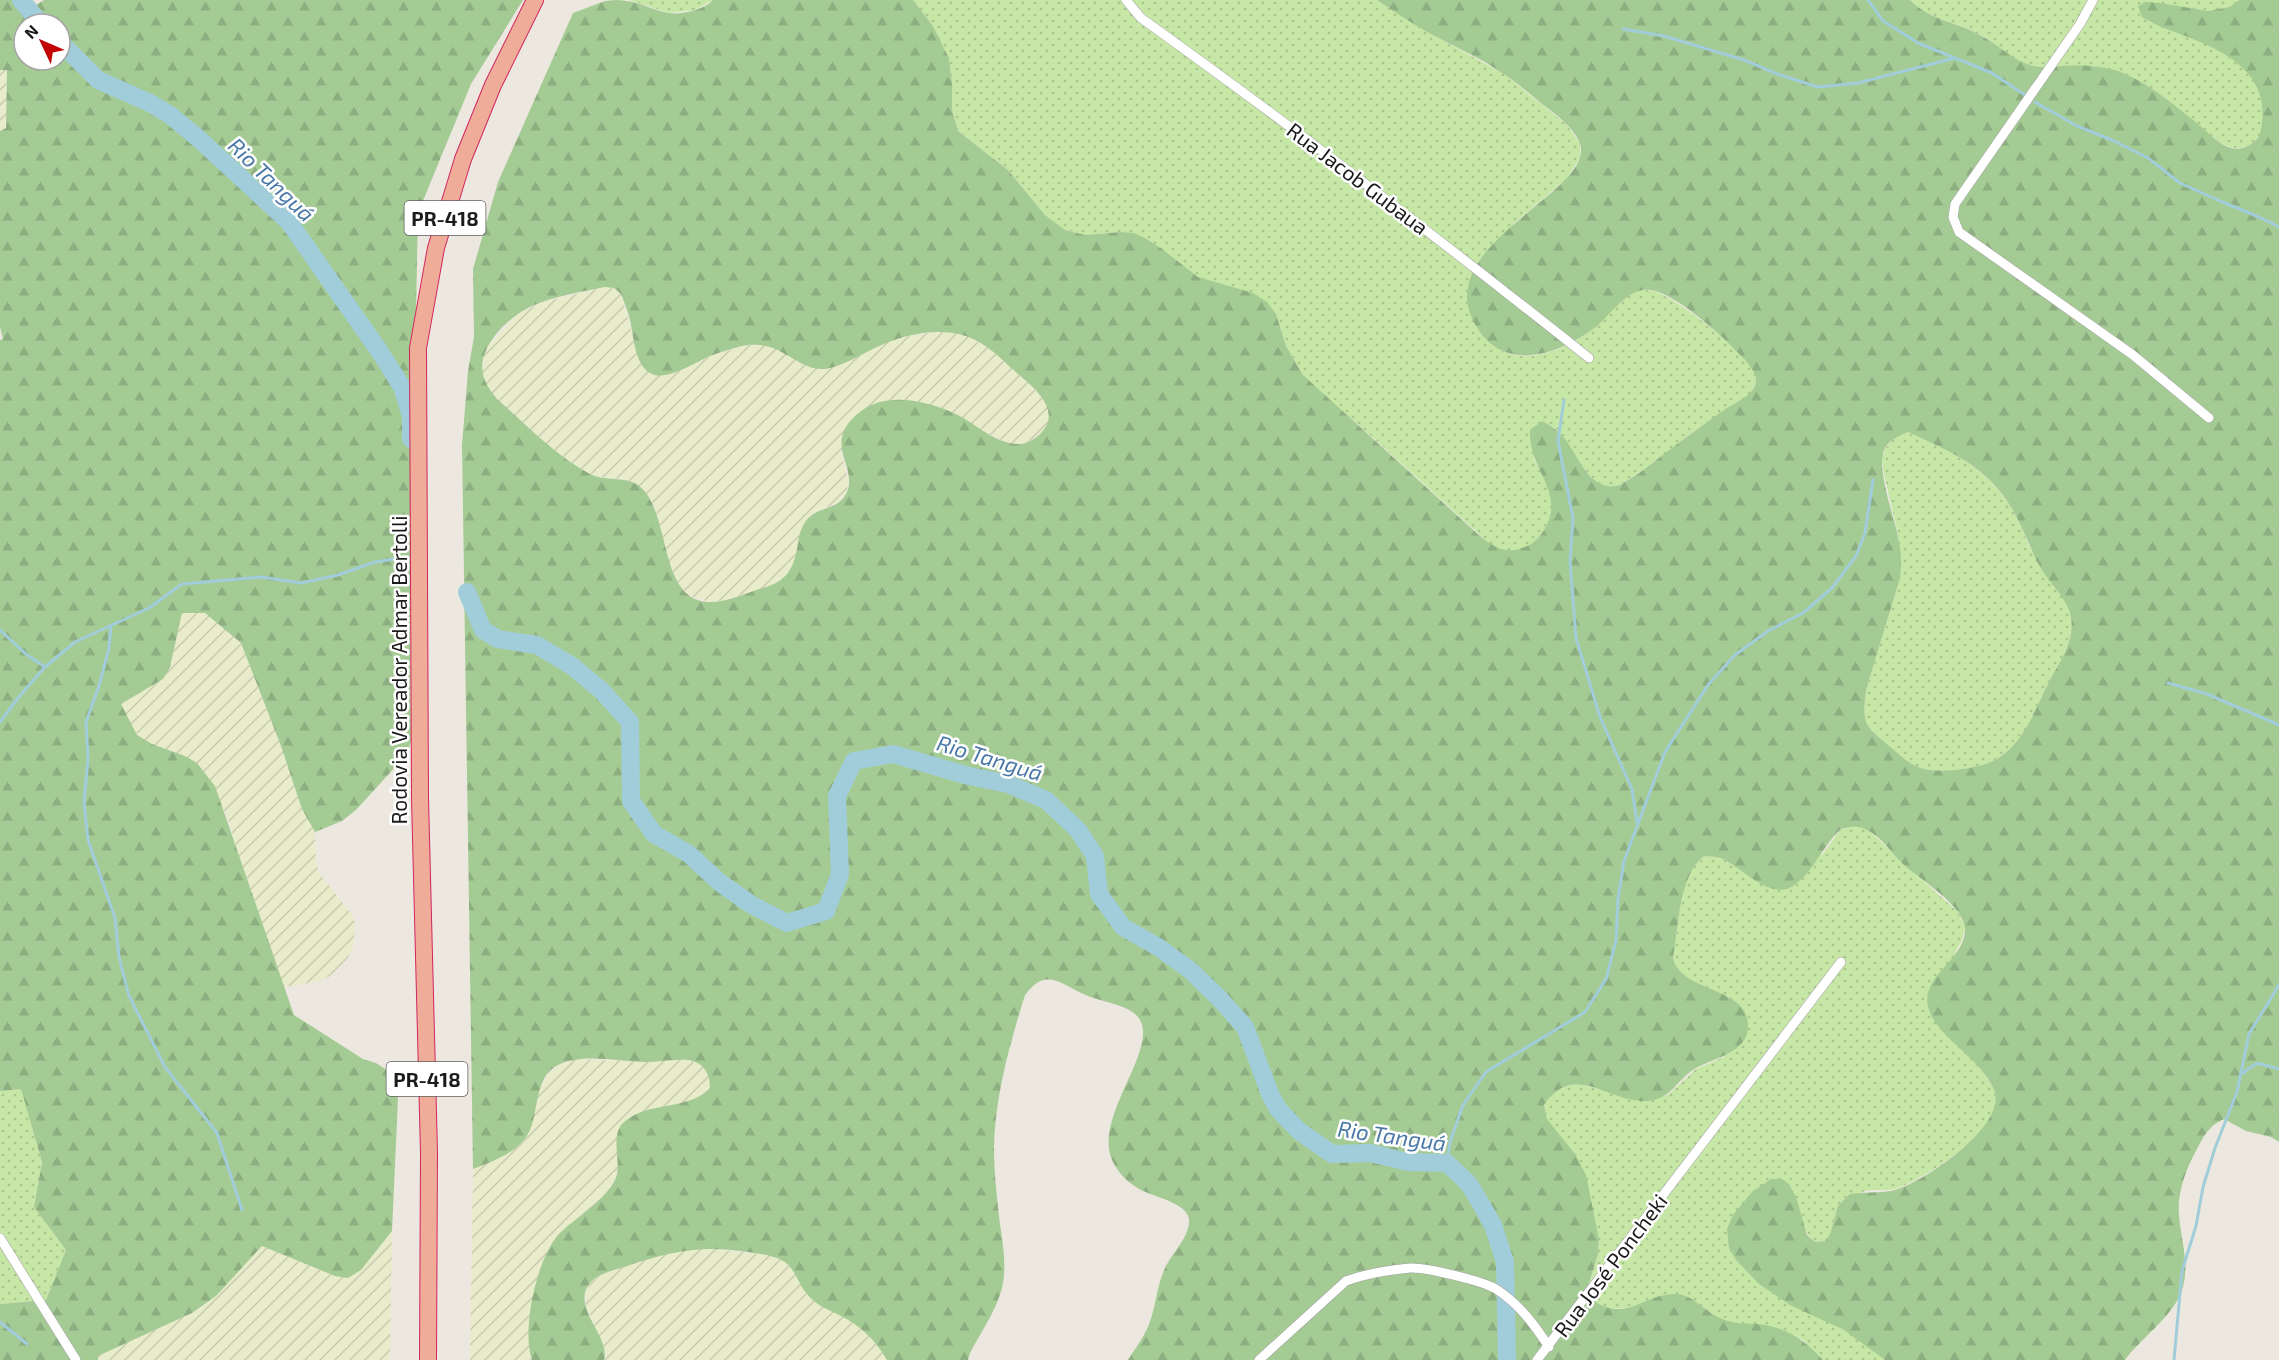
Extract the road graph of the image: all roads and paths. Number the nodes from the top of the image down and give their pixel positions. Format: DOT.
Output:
graph roads {
  1 [pos="535,0"];
  2 [pos="1126,0"];
  3 [pos="2093,0"];
  4 [pos="1589,358"];
  5 [pos="2209,417"];
  6 [pos="1840,962"];
  7 [pos="0,1238"];
  8 [pos="1549,1347"];
  9 [pos="76,1360"];
  10 [pos="428,1360"];
  11 [pos="1259,1360"];
  12 [pos="1537,1360"];
  1 -- 10 [label="highway, Rodovia Vereador Admar Bertolli / PR-418"];
  2 -- 4 [label="street, Rua Jacob Gubaua"];
  3 -- 5 [label="street"];
  6 -- 8 [label="street, Rua José Poncheki"];
  7 -- 9 [label="street"];
  8 -- 11 [label="street, Rua José Poncheki"];
  8 -- 12 [label="street"];
}
